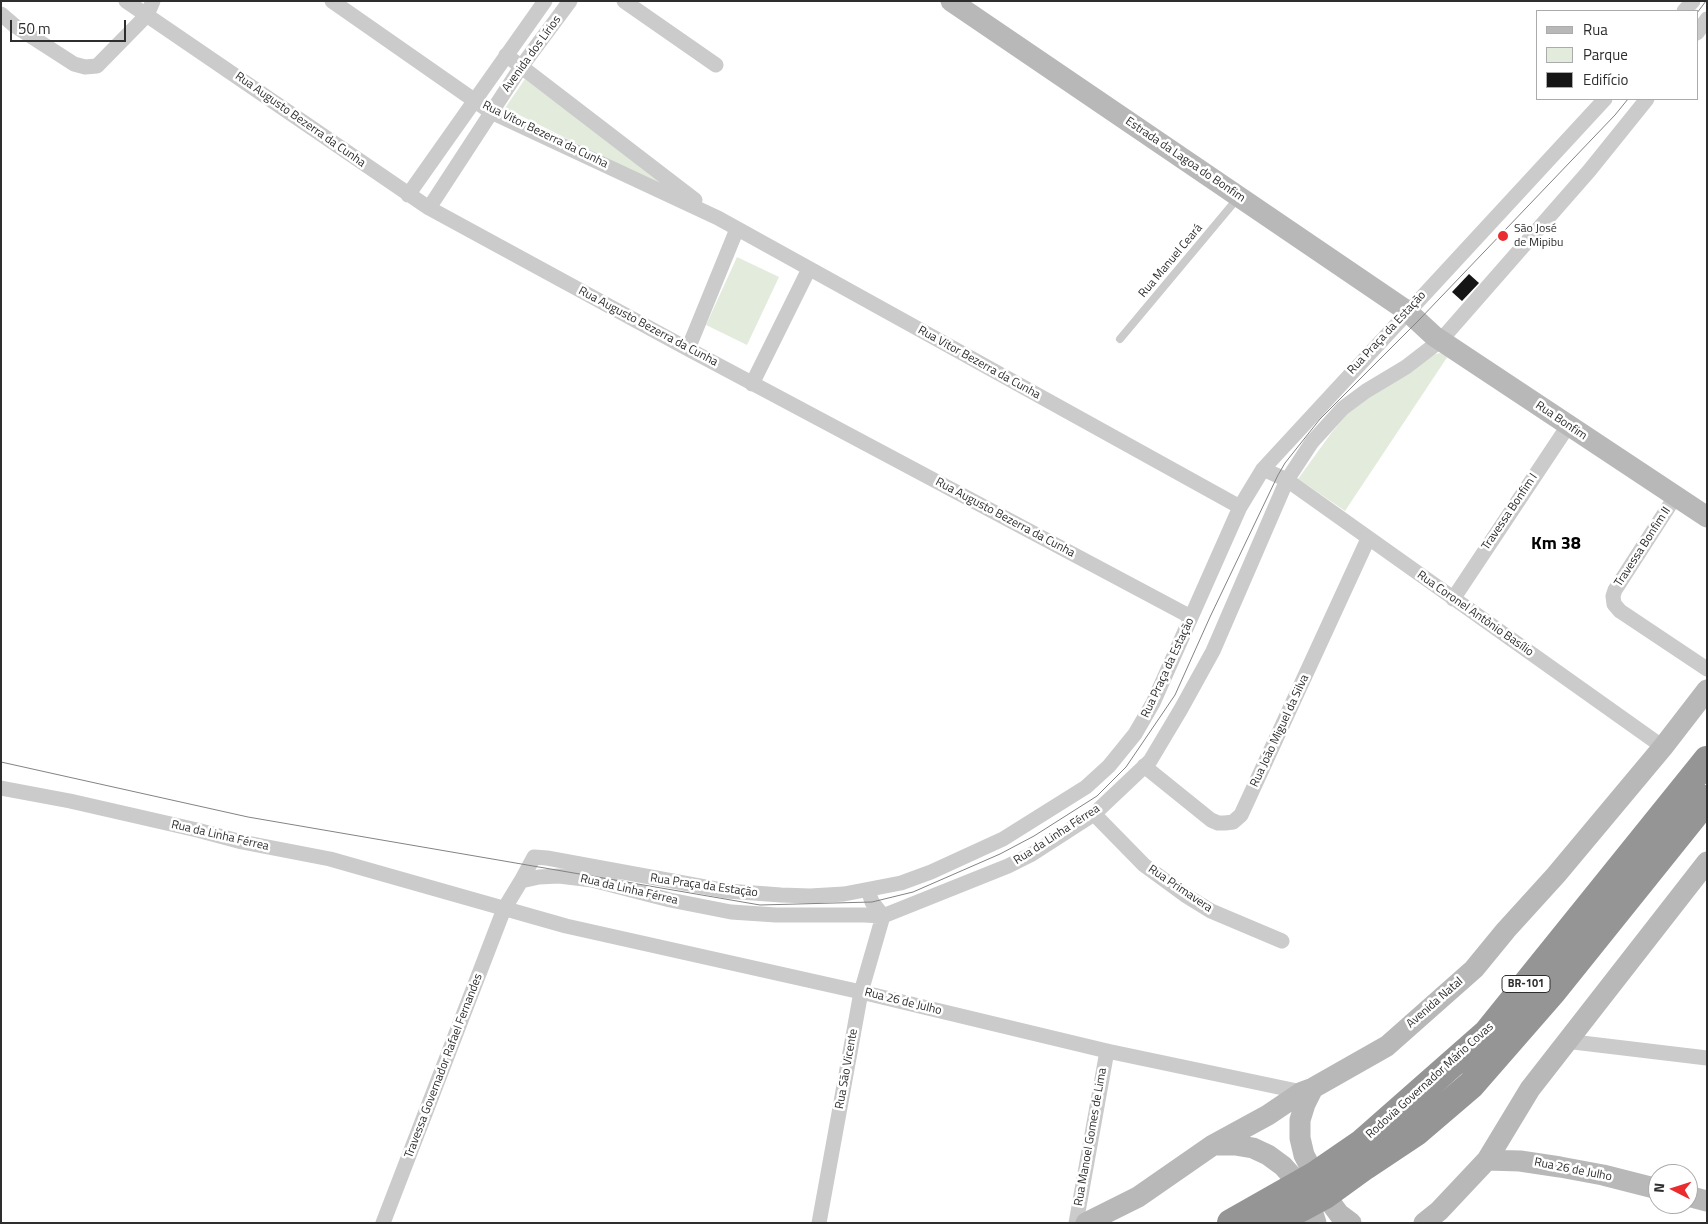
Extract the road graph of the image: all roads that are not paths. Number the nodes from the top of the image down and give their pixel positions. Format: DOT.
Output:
graph roads {
  1 [pos="126,1"];
  2 [pos="332,1"];
  3 [pos="570,1"];
  4 [pos="624,1"];
  5 [pos="951,1"];
  6 [pos="537,4"];
  7 [pos="150,8"];
  8 [pos="1,14"];
  9 [pos="1707,19"];
  10 [pos="1698,32"];
  11 [pos="506,55"];
  12 [pos="716,65"];
  13 [pos="521,67"];
  14 [pos="475,100"];
  15 [pos="1604,100"];
  16 [pos="1646,100"];
  17 [pos="491,112"];
  18 [pos="408,195"];
  19 [pos="1239,197"];
  20 [pos="429,208"];
  21 [pos="718,218"];
  22 [pos="737,229"];
  23 [pos="809,269"];
  24 [pos="1413,316"];
  25 [pos="1120,339"];
  26 [pos="1440,340"];
  27 [pos="688,349"];
  28 [pos="752,384"];
  29 [pos="1568,426"];
  30 [pos="1263,469"];
  31 [pos="1287,480"];
  32 [pos="1676,497"];
  33 [pos="1240,507"];
  34 [pos="1707,517"];
  35 [pos="1368,539"];
  36 [pos="1453,599"];
  37 [pos="1191,617"];
  38 [pos="1707,669"];
  39 [pos="1707,690"];
  40 [pos="1663,747"];
  41 [pos="1707,760"];
  42 [pos="1147,763"];
  43 [pos="1,788"];
  44 [pos="1707,799"];
  45 [pos="1094,814"];
  46 [pos="1707,862"];
  47 [pos="522,881"];
  48 [pos="868,890"];
  49 [pos="504,909"];
  50 [pos="883,916"];
  51 [pos="1282,941"];
  52 [pos="861,992"];
  53 [pos="1565,1041"];
  54 [pos="1107,1052"];
  55 [pos="1707,1058"];
  56 [pos="1307,1090"];
  57 [pos="1213,1145"];
  58 [pos="1487,1160"];
  59 [pos="1648,1186"];
  60 [pos="1313,1196"];
  61 [pos="383,1223"];
  62 [pos="820,1223"];
  63 [pos="1076,1223"];
  64 [pos="1086,1223"];
  65 [pos="1231,1223"];
  66 [pos="1273,1223"];
  67 [pos="1351,1223"];
  68 [pos="1424,1223"];
  1 -- 7 [label="street, Rua Augusto Bezerra da Cunha"];
  2 -- 14 [label="street, Rua Vitor Bezerra da Cunha"];
  3 -- 13 [label="street, Avenida dos Lírios"];
  4 -- 12 [label="street"];
  5 -- 19 [label="main road, Estrada da Lagoa do Bonfim"];
  6 -- 11 [label="street, Avenida dos Lírios"];
  7 -- 8 [label="street"];
  7 -- 18 [label="street, Rua Augusto Bezerra da Cunha"];
  9 -- 10 [label="street"];
  11 -- 13 [label="street, Rua Vitor Bezerra da Cunha"];
  11 -- 14 [label="street, Avenida dos Lírios"];
  13 -- 17 [label="street, Avenida dos Lírios"];
  13 -- 21 [label="street, Rua Vitor Bezerra da Cunha"];
  14 -- 17 [label="street, Rua Vitor Bezerra da Cunha"];
  14 -- 18 [label="street, Avenida dos Lírios"];
  15 -- 24 [label="street, Rua Praça da Estação"];
  16 -- 26 [label="street, Rua Praça da Estação"];
  17 -- 20 [label="street, Avenida dos Lírios"];
  17 -- 21 [label="street, Rua Vitor Bezerra da Cunha"];
  18 -- 20 [label="street, Rua Augusto Bezerra da Cunha"];
  19 -- 24 [label="main road, Estrada da Lagoa do Bonfim"];
  19 -- 25 [label="lane, Rua Manuel Ceará"];
  20 -- 27 [label="street, Rua Augusto Bezerra da Cunha"];
  21 -- 22 [label="street, Rua Vitor Bezerra da Cunha"];
  22 -- 23 [label="street, Rua Vitor Bezerra da Cunha"];
  22 -- 27 [label="street"];
  23 -- 28 [label="street"];
  23 -- 33 [label="street, Rua Vitor Bezerra da Cunha"];
  24 -- 26 [label="main road, Rua Bonfim"];
  24 -- 30 [label="street, Rua Praça da Estação"];
  26 -- 29 [label="main road, Rua Bonfim"];
  26 -- 31 [label="street, Rua Praça da Estação"];
  27 -- 28 [label="street, Rua Augusto Bezerra da Cunha"];
  28 -- 37 [label="street, Rua Augusto Bezerra da Cunha"];
  29 -- 32 [label="main road, Rua Bonfim"];
  29 -- 36 [label="street, Travessa Bonfim I"];
  30 -- 31 [label="street, Rua Coronel Antônio Basílio"];
  30 -- 33 [label="street, Rua Praça da Estação"];
  31 -- 35 [label="street, Rua Coronel Antônio Basílio"];
  31 -- 42 [label="street, Rua Praça da Estação"];
  32 -- 34 [label="main road, Rua Bonfim"];
  32 -- 38 [label="street, Travessa Bonfim II"];
  33 -- 37 [label="street, Rua Praça da Estação"];
  35 -- 36 [label="street, Rua Coronel Antônio Basílio"];
  35 -- 42 [label="street, Rua João Miguel da Silva"];
  36 -- 40 [label="street, Rua Coronel Antônio Basílio"];
  37 -- 48 [label="street, Rua Praça da Estação"];
  39 -- 40 [label="main road, Avenida Natal"];
  40 -- 56 [label="main road, Avenida Natal"];
  41 -- 60 [label="highway, Rodovia Governador Mário Covas / BR-101"];
  42 -- 45 [label="street, Rua da Linha Férrea"];
  43 -- 49 [label="street, Rua da Linha Férrea"];
  44 -- 60 [label="highway, Rodovia Governador Mário Covas / BR-101"];
  45 -- 50 [label="street, Rua da Linha Férrea"];
  45 -- 51 [label="street, Rua Primavera"];
  46 -- 53 [label="main road"];
  47 -- 48 [label="street, Rua Praça da Estação"];
  47 -- 49 [label="street"];
  47 -- 50 [label="street, Rua da Linha Férrea"];
  48 -- 50 [label="street"];
  49 -- 52 [label="street, Rua 26 de Julho"];
  49 -- 61 [label="street, Travessa Governador Rafael Fernandes"];
  50 -- 52 [label="street, Rua São Vicente"];
  52 -- 54 [label="street, Rua 26 de Julho"];
  52 -- 62 [label="street, Rua São Vicente"];
  53 -- 55 [label="street"];
  53 -- 58 [label="main road"];
  54 -- 56 [label="street, Rua 26 de Julho"];
  54 -- 63 [label="street, Rua Manoel Gomes de Lima"];
  56 -- 57 [label="main road, Avenida Natal"];
  56 -- 60 [label="main road"];
  57 -- 60 [label="main road"];
  57 -- 64 [label="main road, Avenida Natal"];
  58 -- 59 [label="main road, Rua 26 de Julho"];
  58 -- 68 [label="main road"];
  60 -- 65 [label="highway, Rodovia Governador Mário Covas / BR-101"];
  60 -- 66 [label="highway, Rodovia Governador Mário Covas / BR-101"];
  60 -- 67 [label="main road"];
}
